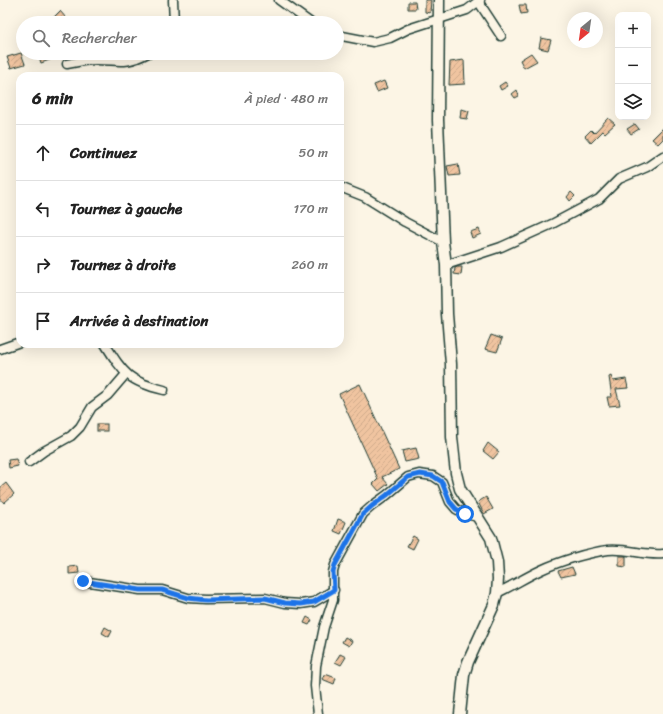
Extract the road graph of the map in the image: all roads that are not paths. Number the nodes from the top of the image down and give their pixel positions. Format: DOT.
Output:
graph roads {
  1 [pos="173,0"];
  2 [pos="279,0"];
  3 [pos="439,0"];
  4 [pos="479,1"];
  5 [pos="174,16"];
  6 [pos="301,16"];
  7 [pos="439,19"];
  8 [pos="344,36"];
  9 [pos="501,36"];
  10 [pos="90,60"];
  11 [pos="90,60"];
  12 [pos="131,60"];
  13 [pos="67,64"];
  14 [pos="663,156"];
  15 [pos="344,189"];
  16 [pos="443,242"];
  17 [pos="446,265"];
  18 [pos="16,343"];
  19 [pos="108,348"];
  20 [pos="0,349"];
  21 [pos="126,374"];
  22 [pos="164,390"];
  23 [pos="29,462"];
  24 [pos="478,517"];
  25 [pos="663,554"];
  26 [pos="83,581"];
  27 [pos="334,590"];
  28 [pos="497,593"];
  29 [pos="318,714"];
  30 [pos="460,714"];
  1 -- 5 [label="street"];
  2 -- 6 [label="street"];
  3 -- 7 [label="street"];
  4 -- 7 [label="street"];
  4 -- 9 [label="street"];
  7 -- 8 [label="street"];
  7 -- 16 [label="street"];
  10 -- 12 [label="street"];
  11 -- 13 [label="street"];
  14 -- 17 [label="street"];
  15 -- 16 [label="street"];
  16 -- 17 [label="street"];
  17 -- 24 [label="street"];
  18 -- 20 [label="street"];
  19 -- 21 [label="street"];
  21 -- 22 [label="street"];
  21 -- 23 [label="street"];
  24 -- 27 [label="street"];
  24 -- 28 [label="street"];
  25 -- 28 [label="street"];
  26 -- 27 [label="street"];
  27 -- 29 [label="street"];
  28 -- 30 [label="street"];
}
